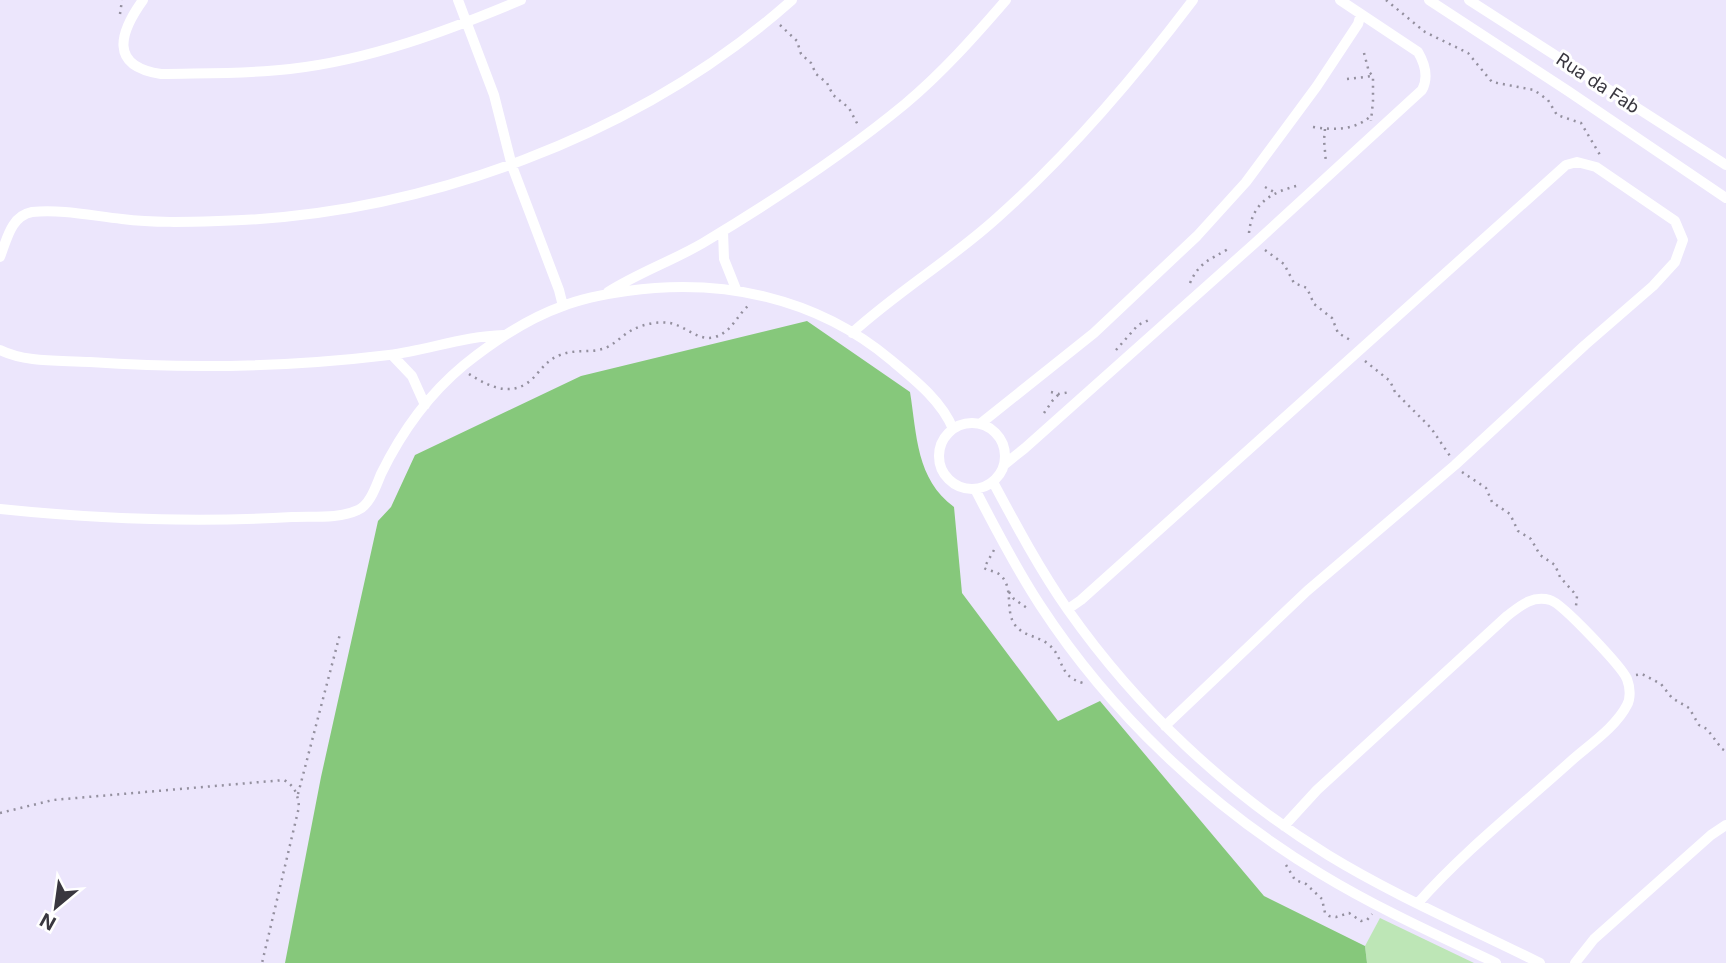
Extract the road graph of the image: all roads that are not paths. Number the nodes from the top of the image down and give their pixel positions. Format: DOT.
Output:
graph roads {
  1 [pos="143,0"];
  2 [pos="458,0"];
  3 [pos="521,0"];
  4 [pos="792,0"];
  5 [pos="1006,0"];
  6 [pos="1193,0"];
  7 [pos="1339,0"];
  8 [pos="1429,0"];
  9 [pos="1469,0"];
  10 [pos="1361,14"];
  11 [pos="467,22"];
  12 [pos="1726,165"];
  13 [pos="512,166"];
  14 [pos="1726,198"];
  15 [pos="723,230"];
  16 [pos="0,257"];
  17 [pos="736,289"];
  18 [pos="602,295"];
  19 [pos="563,306"];
  20 [pos="852,333"];
  21 [pos="505,334"];
  22 [pos="0,350"];
  23 [pos="392,355"];
  24 [pos="425,405"];
  25 [pos="980,424"];
  26 [pos="953,429"];
  27 [pos="1005,464"];
  28 [pos="993,482"];
  29 [pos="975,489"];
  30 [pos="0,509"];
  31 [pos="1068,609"];
  32 [pos="1165,726"];
  33 [pos="1726,825"];
  34 [pos="1284,826"];
  35 [pos="1418,903"];
  36 [pos="1496,963"];
  37 [pos="1541,963"];
  38 [pos="1574,963"];
  1 -- 11 [label="street"];
  2 -- 11 [label="street"];
  3 -- 11 [label="street"];
  4 -- 13 [label="street"];
  5 -- 15 [label="street"];
  6 -- 20 [label="street"];
  7 -- 10 [label="street"];
  8 -- 14 [label="street"];
  9 -- 12 [label="street, Rua da Fab"];
  10 -- 25 [label="street"];
  10 -- 27 [label="street"];
  11 -- 13 [label="street"];
  13 -- 16 [label="street"];
  13 -- 19 [label="street"];
  15 -- 17 [label="street"];
  15 -- 18 [label="street"];
  17 -- 18 [label="street"];
  17 -- 20 [label="street"];
  18 -- 19 [label="street"];
  19 -- 21 [label="street"];
  20 -- 26 [label="street"];
  21 -- 23 [label="street"];
  21 -- 24 [label="street"];
  22 -- 23 [label="street"];
  23 -- 24 [label="street"];
  24 -- 30 [label="street"];
  25 -- 26 [label="street"];
  25 -- 27 [label="street"];
  26 -- 29 [label="street"];
  27 -- 28 [label="street"];
  28 -- 29 [label="street"];
  28 -- 31 [label="street"];
  29 -- 36 [label="street"];
  31 -- 32 [label="street"];
  31 -- 32 [label="street"];
  32 -- 34 [label="street"];
  33 -- 38 [label="street"];
  34 -- 35 [label="street"];
  34 -- 35 [label="street"];
  35 -- 37 [label="street"];
}
